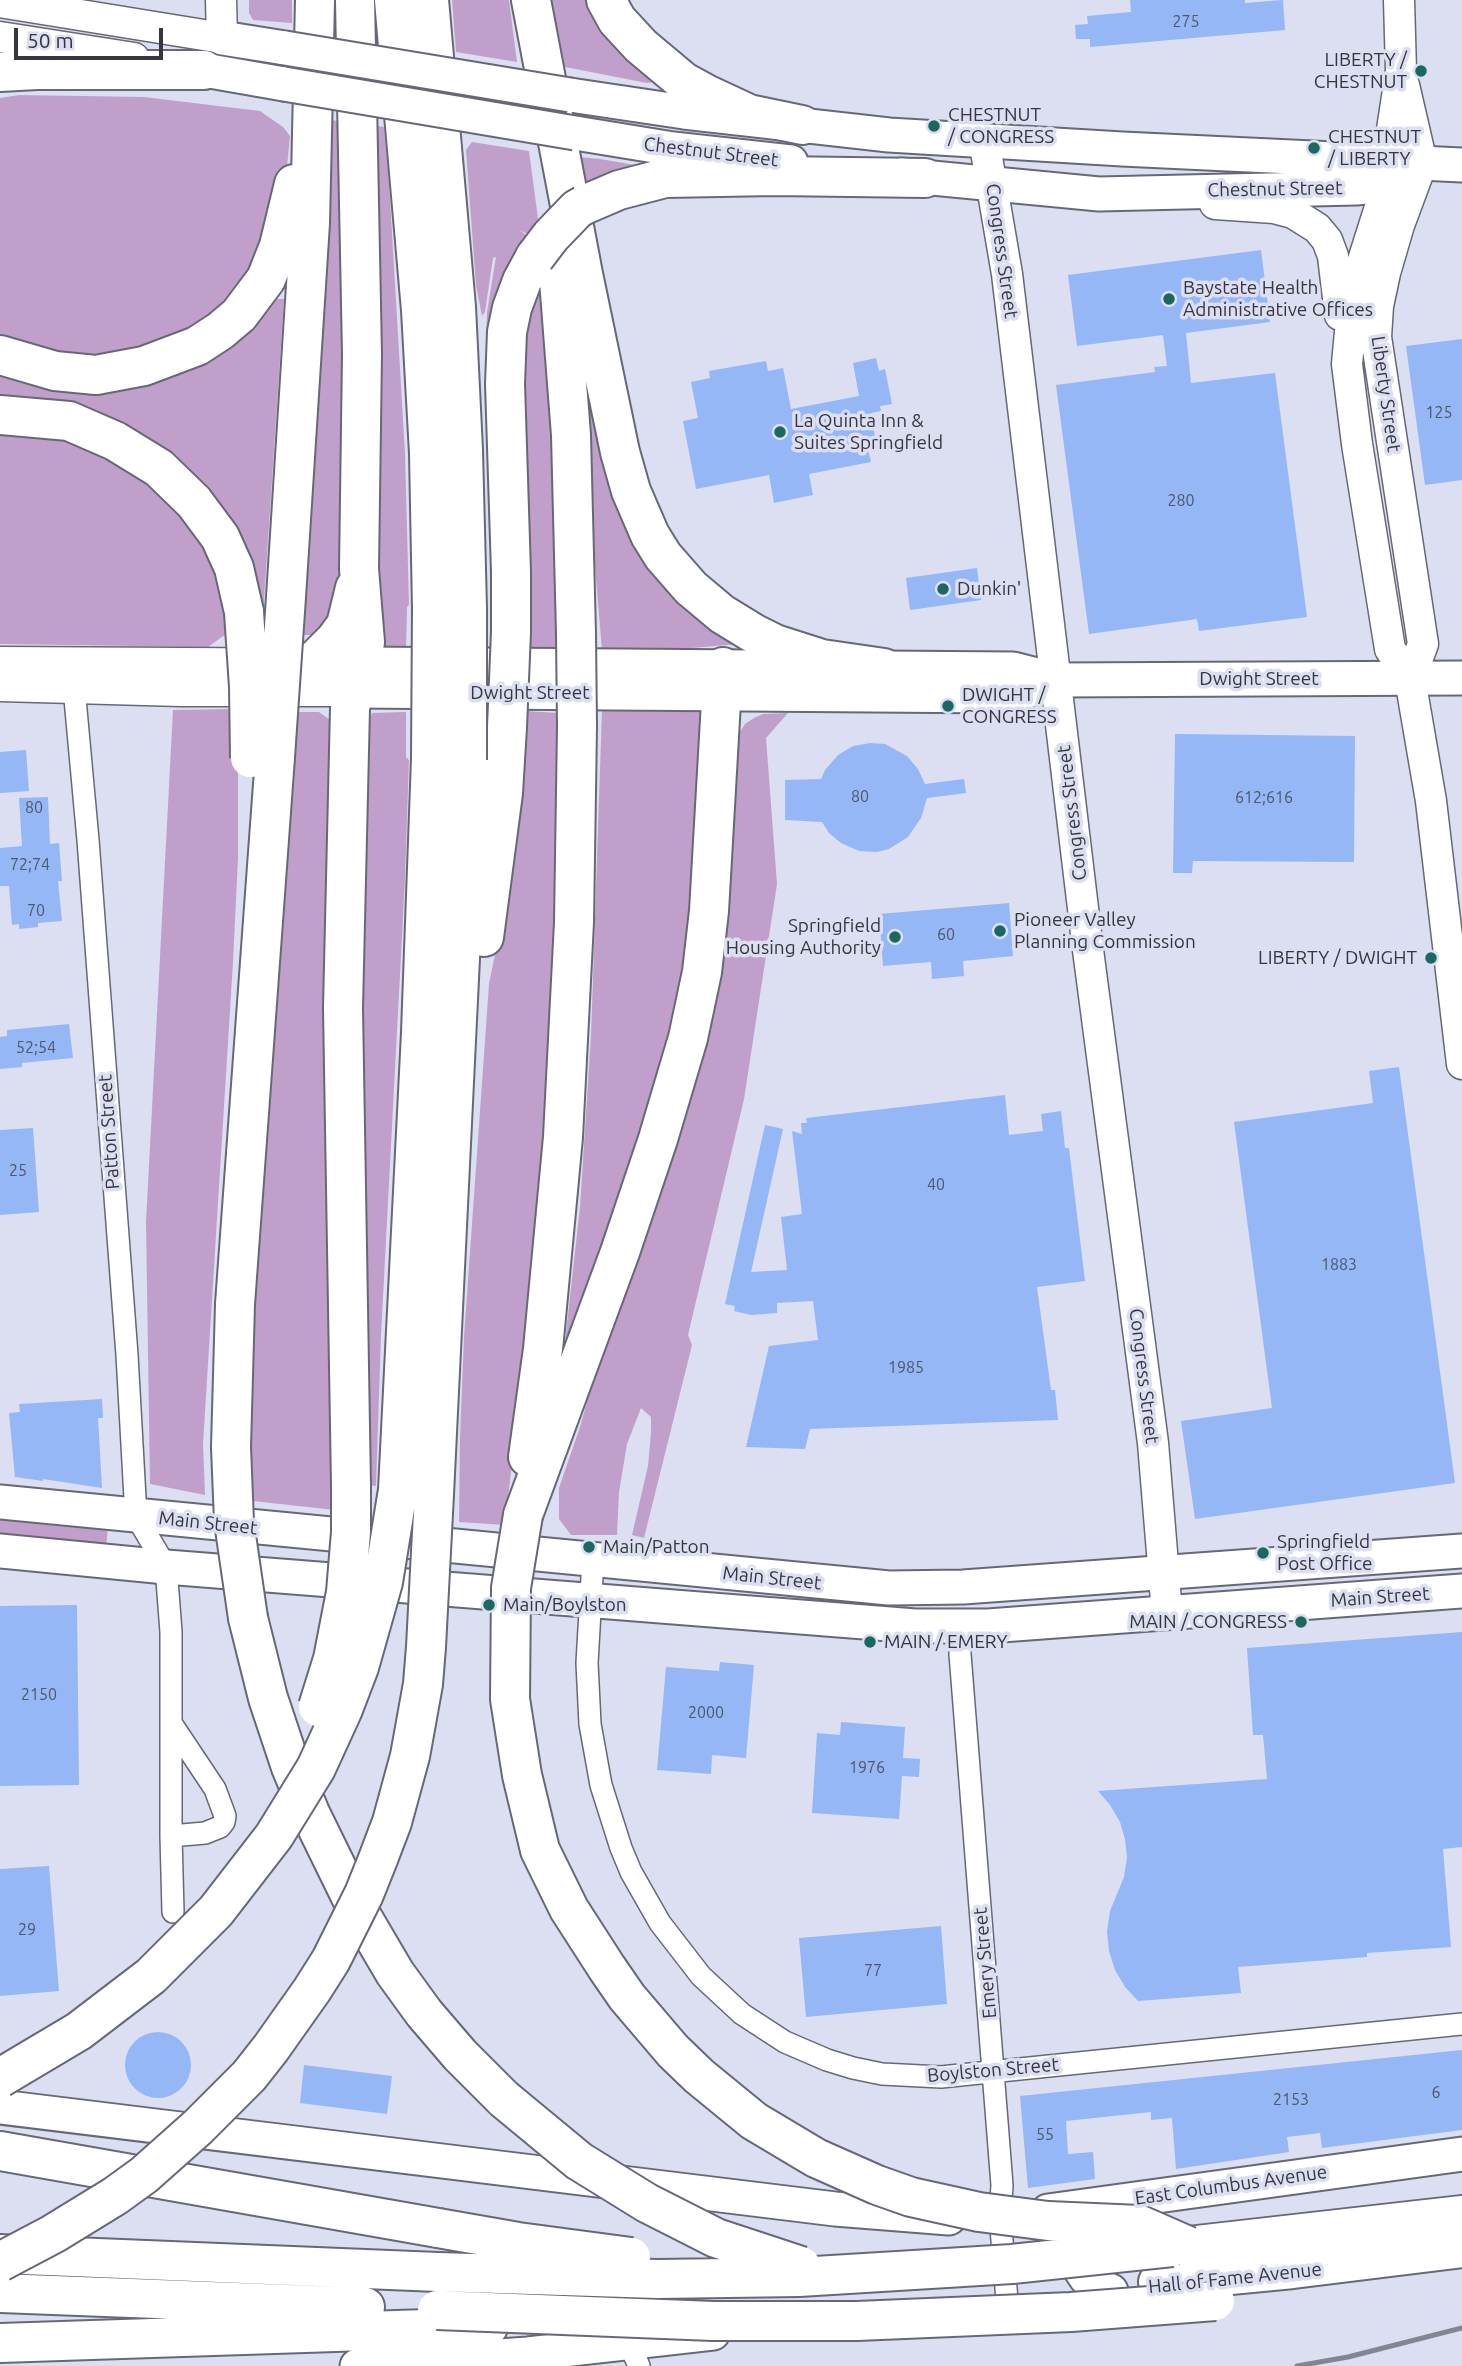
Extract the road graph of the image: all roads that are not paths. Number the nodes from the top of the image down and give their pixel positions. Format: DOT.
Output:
graph roads {
  1 [pos="220,0"];
  2 [pos="299,0"];
  3 [pos="315,0"];
  4 [pos="355,0"];
  5 [pos="394,0"];
  6 [pos="429,0"];
  7 [pos="531,0"];
  8 [pos="606,0"];
  9 [pos="1399,0"];
  10 [pos="0,2"];
  11 [pos="0,37"];
  12 [pos="213,54"];
  13 [pos="542,58"];
  14 [pos="1401,71"];
  15 [pos="0,72"];
  16 [pos="802,125"];
  17 [pos="984,140"];
  18 [pos="1422,163"];
  19 [pos="1462,165"];
  20 [pos="1385,173"];
  21 [pos="925,178"];
  22 [pos="993,185"];
  23 [pos="1099,194"];
  24 [pos="0,355"];
  25 [pos="1347,364"];
  26 [pos="0,415"];
  27 [pos="359,569"];
  28 [pos="449,609"];
  29 [pos="0,662"];
  30 [pos="311,664"];
  31 [pos="884,668"];
  32 [pos="357,678"];
  33 [pos="1462,678"];
  34 [pos="1409,679"];
  35 [pos="1056,680"];
  36 [pos="722,681"];
  37 [pos="0,687"];
  38 [pos="74,688"];
  39 [pos="262,757"];
  40 [pos="449,760"];
  41 [pos="1462,1064"];
  42 [pos="453,1104"];
  43 [pos="416,1492"];
  44 [pos="0,1502"];
  45 [pos="523,1515"];
  46 [pos="136,1516"];
  47 [pos="0,1551"];
  48 [pos="1462,1551"];
  49 [pos="593,1560"];
  50 [pos="166,1567"];
  51 [pos="1165,1573"];
  52 [pos="1462,1591"];
  53 [pos="590,1601"];
  54 [pos="1167,1613"];
  55 [pos="960,1627"];
  56 [pos="171,1723"];
  57 [pos="171,1836"];
  58 [pos="173,1912"];
  59 [pos="168,1961"];
  60 [pos="1462,2024"];
  61 [pos="993,2072"];
  62 [pos="0,2078"];
  63 [pos="0,2107"];
  64 [pos="0,2151"];
  65 [pos="1462,2154"];
  66 [pos="1093,2204"];
  67 [pos="1462,2215"];
  68 [pos="1000,2216"];
  69 [pos="1188,2246"];
  70 [pos="1462,2248"];
  71 [pos="0,2254"];
  72 [pos="1462,2254"];
  73 [pos="0,2262"];
  74 [pos="941,2268"];
  75 [pos="1462,2270"];
  76 [pos="1111,2291"];
  77 [pos="0,2293"];
  78 [pos="1007,2300"];
  79 [pos="436,2319"];
  80 [pos="0,2343"];
  81 [pos="634,2343"];
  82 [pos="357,2366"];
  1 -- 12 [label="main road"];
  2 -- 24 [label="highway"];
  3 -- 39 [label="highway, bridge"];
  4 -- 27 [label="highway"];
  5 -- 28 [label="highway"];
  6 -- 28 [label="highway"];
  7 -- 13 [label="highway"];
  8 -- 16 [label="highway"];
  9 -- 14 [label="main road, Liberty Street"];
  10 -- 12 [label="main road, Chestnut Street"];
  11 -- 12 [label="main road, Chestnut Street"];
  12 -- 15 [label="highway"];
  12 -- 16 [label="main road, Chestnut Street, bridge"];
  12 -- 21 [label="main road, Chestnut Street, bridge"];
  13 -- 31 [label="highway"];
  13 -- 45 [label="highway, bridge"];
  14 -- 18 [label="main road, Liberty Street"];
  14 -- 20 [label="main road, Liberty Street"];
  16 -- 17 [label="main road, Chestnut Street"];
  17 -- 20 [label="main road, Chestnut Street"];
  17 -- 22 [label="main road, Congress Street"];
  18 -- 19 [label="main road"];
  18 -- 20 [label="main road, Chestnut Street"];
  18 -- 34 [label="main road, Liberty Street"];
  20 -- 23 [label="main road, Chestnut Street"];
  20 -- 25 [label="main road, Liberty Street"];
  21 -- 22 [label="main road, Chestnut Street"];
  21 -- 42 [label="highway, bridge"];
  22 -- 23 [label="main road, Chestnut Street"];
  22 -- 35 [label="main road, Congress Street"];
  23 -- 25 [label="main road"];
  25 -- 34 [label="main road, Liberty Street"];
  26 -- 39 [label="highway, bridge"];
  27 -- 30 [label="highway"];
  27 -- 32 [label="highway"];
  28 -- 40 [label="highway, bridge"];
  29 -- 30 [label="main road, Dwight Street"];
  30 -- 32 [label="main road, Dwight Street"];
  31 -- 35 [label="main road, Dwight Street"];
  31 -- 36 [label="main road, Dwight Street"];
  32 -- 36 [label="main road, Dwight Street"];
  32 -- 38 [label="main road, Dwight Street"];
  32 -- 59 [label="highway, bridge"];
  33 -- 34 [label="main road, Dwight Street"];
  34 -- 35 [label="main road, Dwight Street"];
  34 -- 41 [label="main road, Liberty Street"];
  35 -- 36 [label="main road, Dwight Street"];
  35 -- 51 [label="main road, Congress Street"];
  36 -- 45 [label="highway"];
  37 -- 38 [label="main road, Dwight Street"];
  38 -- 46 [label="street, Patton Street"];
  39 -- 70 [label="highway, bridge"];
  40 -- 42 [label="highway"];
  40 -- 43 [label="highway"];
  42 -- 43 [label="highway"];
  43 -- 59 [label="highway, bridge"];
  43 -- 73 [label="highway, bridge"];
  44 -- 46 [label="main road, Main Street"];
  45 -- 69 [label="highway, bridge"];
  46 -- 49 [label="main road, Main Street"];
  46 -- 50 [label="street, Patton Street"];
  47 -- 50 [label="main road, Main Street"];
  48 -- 51 [label="main road, Main Street"];
  49 -- 51 [label="main road, Main Street"];
  49 -- 53 [label="street, Boylston Street"];
  50 -- 53 [label="main road, Main Street"];
  50 -- 56 [label="street"];
  51 -- 54 [label="main road, Congress Street"];
  52 -- 54 [label="main road, Main Street"];
  53 -- 55 [label="main road, Main Street"];
  53 -- 61 [label="street, Boylston Street"];
  54 -- 55 [label="main road, Main Street"];
  55 -- 61 [label="street, Emery Street"];
  56 -- 57 [label="street"];
  56 -- 57 [label="street"];
  57 -- 58 [label="street"];
  59 -- 62 [label="highway, bridge"];
  60 -- 61 [label="street, Boylston Street"];
  61 -- 68 [label="street, Emery Street"];
  63 -- 68 [label="main road, East Columbus Avenue"];
  64 -- 74 [label="highway, bridge"];
  65 -- 66 [label="main road, East Columbus Avenue"];
  66 -- 68 [label="main road, East Columbus Avenue"];
  66 -- 76 [label="main road"];
  67 -- 69 [label="highway"];
  68 -- 78 [label="street, Emery Street"];
  69 -- 74 [label="highway, bridge"];
  71 -- 74 [label="highway, bridge"];
  72 -- 76 [label="main road, Hall of Fame Avenue"];
  75 -- 81 [label="highway, bridge"];
  76 -- 78 [label="main road, Hall of Fame Avenue"];
  77 -- 79 [label="highway"];
  78 -- 81 [label="main road, Hall of Fame Avenue"];
  79 -- 80 [label="highway"];
  79 -- 81 [label="highway, bridge"];
  81 -- 82 [label="main road, Hall of Fame Avenue"];
}
